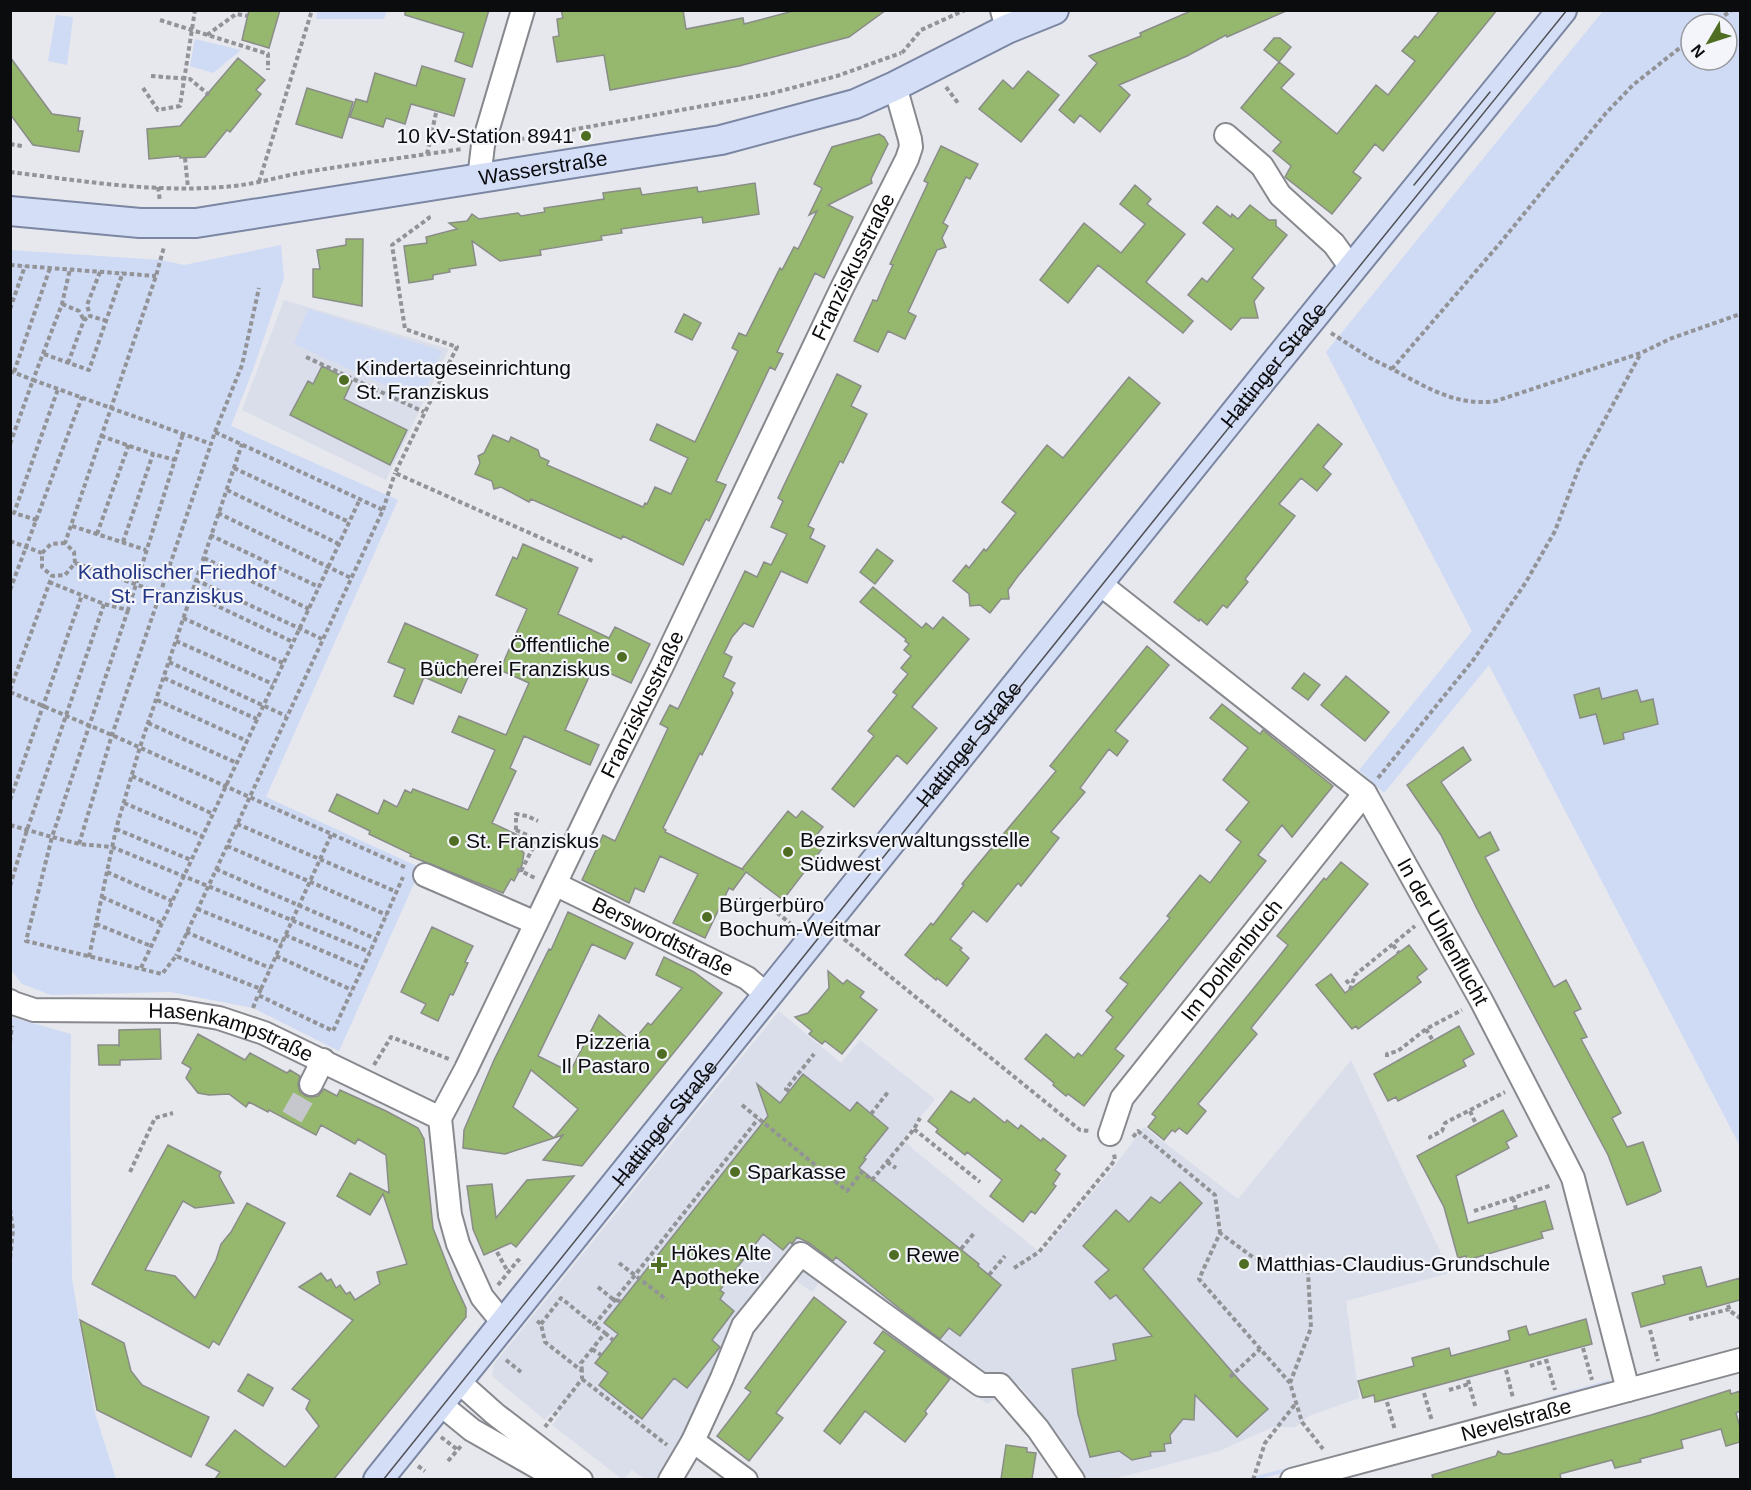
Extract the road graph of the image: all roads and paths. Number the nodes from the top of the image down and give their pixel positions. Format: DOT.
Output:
graph roads {
  1 [pos="195,10"];
  2 [pos="312,10"];
  3 [pos="522,10"];
  4 [pos="965,10"];
  5 [pos="1054,10"];
  6 [pos="1562,10"];
  7 [pos="235,12"];
  8 [pos="248,16"];
  9 [pos="160,20"];
  10 [pos="1004,20"];
  11 [pos="192,30"];
  12 [pos="207,35"];
  13 [pos="1679,49"];
  14 [pos="268,70"];
  15 [pos="151,76"];
  16 [pos="184,80"];
  17 [pos="945,85"];
  18 [pos="895,86"];
  19 [pos="142,88"];
  20 [pos="209,95"];
  21 [pos="958,103"];
  22 [pos="435,113"];
  23 [pos="1226,135"];
  24 [pos="498,143"];
  25 [pos="10,144"];
  26 [pos="22,146"];
  27 [pos="469,148"];
  28 [pos="428,154"];
  29 [pos="185,158"];
  30 [pos="10,172"];
  31 [pos="479,179"];
  32 [pos="259,182"];
  33 [pos="188,188"];
  34 [pos="10,211"];
  35 [pos="428,216"];
  36 [pos="163,252"];
  37 [pos="10,265"];
  38 [pos="25,266"];
  39 [pos="50,268"];
  40 [pos="1352,268"];
  41 [pos="70,269"];
  42 [pos="100,272"];
  43 [pos="123,272"];
  44 [pos="156,276"];
  45 [pos="259,288"];
  46 [pos="62,304"];
  47 [pos="87,305"];
  48 [pos="10,309"];
  49 [pos="80,311"];
  50 [pos="1740,314"];
  51 [pos="90,316"];
  52 [pos="1313,317"];
  53 [pos="84,320"];
  54 [pos="107,321"];
  55 [pos="1641,352"];
  56 [pos="44,354"];
  57 [pos="306,357"];
  58 [pos="68,363"];
  59 [pos="1392,369"];
  60 [pos="12,372"];
  61 [pos="33,380"];
  62 [pos="58,389"];
  63 [pos="82,397"];
  64 [pos="110,407"];
  65 [pos="424,412"];
  66 [pos="215,432"];
  67 [pos="183,434"];
  68 [pos="101,436"];
  69 [pos="10,444"];
  70 [pos="129,444"];
  71 [pos="211,444"];
  72 [pos="242,444"];
  73 [pos="153,454"];
  74 [pos="175,460"];
  75 [pos="234,468"];
  76 [pos="395,473"];
  77 [pos="227,490"];
  78 [pos="360,498"];
  79 [pos="383,510"];
  80 [pos="12,512"];
  81 [pos="219,513"];
  82 [pos="37,520"];
  83 [pos="349,522"];
  84 [pos="72,526"];
  85 [pos="97,534"];
  86 [pos="210,535"];
  87 [pos="10,541"];
  88 [pos="123,542"];
  89 [pos="66,543"];
  90 [pos="339,544"];
  91 [pos="26,546"];
  92 [pos="146,550"];
  93 [pos="42,553"];
  94 [pos="204,558"];
  95 [pos="595,562"];
  96 [pos="75,563"];
  97 [pos="328,567"];
  98 [pos="10,572"];
  99 [pos="16,574"];
  100 [pos="52,576"];
  101 [pos="351,578"];
  102 [pos="196,580"];
  103 [pos="49,582"];
  104 [pos="1099,583"];
  105 [pos="136,585"];
  106 [pos="319,587"];
  107 [pos="10,590"];
  108 [pos="160,593"];
  109 [pos="192,594"];
  110 [pos="82,595"];
  111 [pos="104,604"];
  112 [pos="309,609"];
  113 [pos="128,610"];
  114 [pos="183,618"];
  115 [pos="299,629"];
  116 [pos="322,639"];
  117 [pos="176,641"];
  118 [pos="293,642"];
  119 [pos="169,662"];
  120 [pos="283,663"];
  121 [pos="164,678"];
  122 [pos="273,684"];
  123 [pos="10,691"];
  124 [pos="156,700"];
  125 [pos="43,705"];
  126 [pos="263,706"];
  127 [pos="66,715"];
  128 [pos="286,716"];
  129 [pos="257,719"];
  130 [pos="148,723"];
  131 [pos="88,724"];
  132 [pos="112,735"];
  133 [pos="247,741"];
  134 [pos="140,747"];
  135 [pos="237,763"];
  136 [pos="132,776"];
  137 [pos="226,786"];
  138 [pos="1365,793"];
  139 [pos="250,796"];
  140 [pos="10,800"];
  141 [pos="124,803"];
  142 [pos="213,814"];
  143 [pos="538,821"];
  144 [pos="237,824"];
  145 [pos="10,825"];
  146 [pos="116,829"];
  147 [pos="27,830"];
  148 [pos="516,830"];
  149 [pos="332,833"];
  150 [pos="202,836"];
  151 [pos="52,837"];
  152 [pos="513,837"];
  153 [pos="537,840"];
  154 [pos="79,844"];
  155 [pos="227,846"];
  156 [pos="112,847"];
  157 [pos="555,848"];
  158 [pos="320,859"];
  159 [pos="191,860"];
  160 [pos="216,869"];
  161 [pos="107,872"];
  162 [pos="416,872"];
  163 [pos="184,875"];
  164 [pos="310,881"];
  165 [pos="548,882"];
  166 [pos="208,885"];
  167 [pos="10,886"];
  168 [pos="397,892"];
  169 [pos="102,897"];
  170 [pos="759,899"];
  171 [pos="172,901"];
  172 [pos="299,905"];
  173 [pos="197,909"];
  174 [pos="1432,912"];
  175 [pos="387,915"];
  176 [pos="292,920"];
  177 [pos="161,923"];
  178 [pos="536,923"];
  179 [pos="790,923"];
  180 [pos="96,924"];
  181 [pos="186,932"];
  182 [pos="285,935"];
  183 [pos="376,939"];
  184 [pos="847,942"];
  185 [pos="282,943"];
  186 [pos="1393,945"];
  187 [pos="151,946"];
  188 [pos="370,952"];
  189 [pos="1399,953"];
  190 [pos="176,956"];
  191 [pos="276,956"];
  192 [pos="89,957"];
  193 [pos="141,968"];
  194 [pos="270,968"];
  195 [pos="363,968"];
  196 [pos="1346,980"];
  197 [pos="261,989"];
  198 [pos="352,990"];
  199 [pos="258,995"];
  200 [pos="767,995"];
  201 [pos="1481,1000"];
  202 [pos="10,1001"];
  203 [pos="245,1026"];
  204 [pos="1426,1029"];
  205 [pos="1432,1041"];
  206 [pos="814,1054"];
  207 [pos="1387,1057"];
  208 [pos="323,1060"];
  209 [pos="452,1061"];
  210 [pos="372,1068"];
  211 [pos="1524,1082"];
  212 [pos="311,1084"];
  213 [pos="789,1091"];
  214 [pos="888,1092"];
  215 [pos="742,1105"];
  216 [pos="1470,1111"];
  217 [pos="173,1113"];
  218 [pos="871,1114"];
  219 [pos="440,1118"];
  220 [pos="920,1118"];
  221 [pos="758,1119"];
  222 [pos="1476,1124"];
  223 [pos="914,1129"];
  224 [pos="1431,1139"];
  225 [pos="1121,1142"];
  226 [pos="1115,1160"];
  227 [pos="887,1161"];
  228 [pos="896,1168"];
  229 [pos="130,1172"];
  230 [pos="844,1172"];
  231 [pos="1573,1178"];
  232 [pos="872,1180"];
  233 [pos="836,1182"];
  234 [pos="980,1182"];
  235 [pos="869,1185"];
  236 [pos="1513,1198"];
  237 [pos="693,1199"];
  238 [pos="698,1202"];
  239 [pos="10,1209"];
  240 [pos="1516,1209"];
  241 [pos="1474,1211"];
  242 [pos="975,1232"];
  243 [pos="1220,1233"];
  244 [pos="961,1250"];
  245 [pos="497,1252"];
  246 [pos="1005,1256"];
  247 [pos="10,1259"];
  248 [pos="619,1263"];
  249 [pos="1014,1268"];
  250 [pos="508,1273"];
  251 [pos="642,1274"];
  252 [pos="635,1275"];
  253 [pos="989,1275"];
  254 [pos="598,1287"];
  255 [pos="614,1300"];
  256 [pos="667,1300"];
  257 [pos="621,1301"];
  258 [pos="1740,1318"];
  259 [pos="1689,1319"];
  260 [pos="504,1324"];
  261 [pos="594,1325"];
  262 [pos="1650,1330"];
  263 [pos="605,1334"];
  264 [pos="613,1340"];
  265 [pos="1583,1348"];
  266 [pos="592,1349"];
  267 [pos="1260,1349"];
  268 [pos="601,1355"];
  269 [pos="1740,1360"];
  270 [pos="1658,1363"];
  271 [pos="1530,1366"];
  272 [pos="500,1367"];
  273 [pos="1506,1370"];
  274 [pos="582,1371"];
  275 [pos="522,1372"];
  276 [pos="1230,1377"];
  277 [pos="582,1379"];
  278 [pos="458,1381"];
  279 [pos="1592,1381"];
  280 [pos="1290,1383"];
  281 [pos="1449,1390"];
  282 [pos="1628,1390"];
  283 [pos="1555,1391"];
  284 [pos="1424,1393"];
  285 [pos="613,1396"];
  286 [pos="609,1400"];
  287 [pos="1387,1402"];
  288 [pos="1514,1402"];
  289 [pos="439,1403"];
  290 [pos="1297,1403"];
  291 [pos="1477,1412"];
  292 [pos="1432,1423"];
  293 [pos="544,1428"];
  294 [pos="1396,1433"];
  295 [pos="449,1443"];
  296 [pos="458,1450"];
  297 [pos="688,1450"];
  298 [pos="1335,1468"];
  299 [pos="378,1479"];
  300 [pos="560,1479"];
  301 [pos="581,1479"];
  302 [pos="670,1479"];
  303 [pos="746,1479"];
  304 [pos="1073,1479"];
  305 [pos="1253,1479"];
  306 [pos="1292,1479"];
  1 -- 11 [label="path"];
  2 -- 32 [label="path"];
  3 -- 31 [label="street"];
  4 -- 24 [label="path"];
  5 -- 10 [label="main road, Wasserstraße"];
  6 -- 40 [label="main road, Hattinger Straße"];
  7 -- 8 [label="path"];
  7 -- 12 [label="path"];
  9 -- 11 [label="path"];
  10 -- 18 [label="main road, Wasserstraße"];
  11 -- 12 [label="path"];
  11 -- 16 [label="path"];
  12 -- 14 [label="path"];
  13 -- 59 [label="path"];
  15 -- 16 [label="path"];
  16 -- 19 [label="path"];
  16 -- 20 [label="path"];
  17 -- 21 [label="path"];
  18 -- 31 [label="main road, Wasserstraße"];
  18 -- 165 [label="street, Franziskusstraße"];
  22 -- 28 [label="path"];
  23 -- 40 [label="street"];
  25 -- 26 [label="path"];
  27 -- 28 [label="path"];
  28 -- 32 [label="path"];
  29 -- 33 [label="path"];
  30 -- 33 [label="path"];
  31 -- 34 [label="main road, Wasserstraße"];
  32 -- 33 [label="path"];
  35 -- 65 [label="path"];
  36 -- 44 [label="path"];
  37 -- 38 [label="path"];
  38 -- 39 [label="path"];
  38 -- 48 [label="path"];
  39 -- 41 [label="path"];
  39 -- 60 [label="path"];
  40 -- 52 [label="main road, Hattinger Straße"];
  41 -- 42 [label="path"];
  41 -- 46 [label="path"];
  42 -- 43 [label="path"];
  42 -- 47 [label="path"];
  43 -- 44 [label="path"];
  43 -- 54 [label="path"];
  44 -- 64 [label="path"];
  45 -- 66 [label="path"];
  46 -- 49 [label="path"];
  46 -- 56 [label="path"];
  47 -- 49 [label="path"];
  47 -- 51 [label="path"];
  49 -- 53 [label="path"];
  50 -- 55 [label="path"];
  51 -- 53 [label="path"];
  51 -- 54 [label="path"];
  52 -- 59 [label="path"];
  52 -- 104 [label="main road, Hattinger Straße"];
  53 -- 58 [label="path"];
  54 -- 58 [label="path"];
  55 -- 59 [label="path"];
  55 -- 138 [label="path"];
  56 -- 58 [label="path"];
  56 -- 61 [label="path"];
  57 -- 65 [label="path"];
  60 -- 61 [label="path"];
  61 -- 62 [label="path"];
  61 -- 69 [label="path"];
  62 -- 63 [label="path"];
  62 -- 80 [label="path"];
  63 -- 64 [label="path"];
  63 -- 82 [label="path"];
  64 -- 67 [label="path"];
  64 -- 68 [label="path"];
  65 -- 76 [label="path"];
  66 -- 71 [label="path"];
  66 -- 72 [label="path"];
  67 -- 71 [label="path"];
  67 -- 74 [label="path"];
  68 -- 70 [label="path"];
  68 -- 84 [label="path"];
  70 -- 73 [label="path"];
  70 -- 85 [label="path"];
  71 -- 108 [label="path"];
  72 -- 75 [label="path"];
  72 -- 78 [label="path"];
  73 -- 74 [label="path"];
  73 -- 88 [label="path"];
  74 -- 92 [label="path"];
  75 -- 77 [label="path"];
  75 -- 83 [label="path"];
  76 -- 79 [label="path"];
  76 -- 95 [label="path"];
  77 -- 81 [label="path"];
  77 -- 90 [label="path"];
  78 -- 79 [label="path"];
  78 -- 83 [label="path"];
  79 -- 101 [label="path"];
  80 -- 82 [label="path"];
  81 -- 86 [label="path"];
  81 -- 97 [label="path"];
  82 -- 91 [label="path"];
  83 -- 90 [label="path"];
  84 -- 85 [label="path"];
  84 -- 89 [label="path"];
  85 -- 88 [label="path"];
  86 -- 94 [label="path"];
  86 -- 106 [label="path"];
  87 -- 91 [label="path"];
  88 -- 92 [label="path"];
  89 -- 93 [label="path"];
  89 -- 96 [label="path"];
  90 -- 97 [label="path"];
  91 -- 93 [label="path"];
  91 -- 99 [label="path"];
  92 -- 105 [label="path"];
  93 -- 100 [label="path"];
  94 -- 102 [label="path"];
  94 -- 112 [label="path"];
  96 -- 100 [label="path"];
  96 -- 105 [label="path"];
  97 -- 101 [label="path"];
  97 -- 106 [label="path"];
  98 -- 99 [label="path"];
  99 -- 107 [label="path"];
  100 -- 103 [label="path"];
  101 -- 116 [label="path"];
  102 -- 109 [label="path"];
  102 -- 115 [label="path"];
  103 -- 110 [label="path"];
  103 -- 123 [label="path"];
  104 -- 138 [label="street, In der Uhlenflucht"];
  104 -- 200 [label="main road, Hattinger Straße"];
  105 -- 108 [label="path"];
  105 -- 113 [label="path"];
  106 -- 112 [label="path"];
  108 -- 132 [label="path"];
  109 -- 114 [label="path"];
  109 -- 118 [label="path"];
  110 -- 111 [label="path"];
  110 -- 125 [label="path"];
  111 -- 113 [label="path"];
  111 -- 127 [label="path"];
  112 -- 115 [label="path"];
  113 -- 131 [label="path"];
  114 -- 117 [label="path"];
  114 -- 120 [label="path"];
  115 -- 116 [label="path"];
  115 -- 118 [label="path"];
  116 -- 128 [label="path"];
  117 -- 119 [label="path"];
  117 -- 122 [label="path"];
  118 -- 120 [label="path"];
  119 -- 121 [label="path"];
  119 -- 126 [label="path"];
  120 -- 122 [label="path"];
  121 -- 124 [label="path"];
  121 -- 129 [label="path"];
  122 -- 126 [label="path"];
  123 -- 125 [label="path"];
  124 -- 130 [label="path"];
  124 -- 133 [label="path"];
  125 -- 127 [label="path"];
  125 -- 140 [label="path"];
  126 -- 128 [label="path"];
  126 -- 129 [label="path"];
  127 -- 131 [label="path"];
  127 -- 147 [label="path"];
  128 -- 139 [label="path"];
  129 -- 133 [label="path"];
  130 -- 134 [label="path"];
  130 -- 135 [label="path"];
  131 -- 132 [label="path"];
  131 -- 151 [label="path"];
  132 -- 134 [label="path"];
  132 -- 154 [label="path"];
  133 -- 135 [label="path"];
  134 -- 136 [label="path"];
  134 -- 137 [label="path"];
  135 -- 137 [label="path"];
  136 -- 141 [label="path"];
  136 -- 142 [label="path"];
  137 -- 139 [label="path"];
  137 -- 142 [label="path"];
  138 -- 174 [label="street, In der Uhlenflucht"];
  138 -- 225 [label="street, Im Dohlenbruch"];
  139 -- 144 [label="path"];
  139 -- 149 [label="path"];
  141 -- 146 [label="path"];
  141 -- 150 [label="path"];
  142 -- 150 [label="path"];
  143 -- 148 [label="path"];
  144 -- 155 [label="path"];
  144 -- 158 [label="path"];
  145 -- 147 [label="path"];
  146 -- 156 [label="path"];
  146 -- 159 [label="path"];
  147 -- 151 [label="path"];
  147 -- 167 [label="path"];
  148 -- 152 [label="path"];
  148 -- 153 [label="path"];
  149 -- 158 [label="path"];
  149 -- 162 [label="path"];
  150 -- 159 [label="path"];
  151 -- 154 [label="path"];
  151 -- 192 [label="path"];
  153 -- 157 [label="path"];
  153 -- 165 [label="path"];
  154 -- 156 [label="path"];
  155 -- 160 [label="path"];
  155 -- 164 [label="path"];
  156 -- 161 [label="path"];
  156 -- 163 [label="path"];
  158 -- 164 [label="path"];
  158 -- 168 [label="path"];
  159 -- 163 [label="path"];
  160 -- 166 [label="path"];
  160 -- 172 [label="path"];
  161 -- 169 [label="path"];
  161 -- 171 [label="path"];
  162 -- 168 [label="path"];
  162 -- 178 [label="street"];
  163 -- 166 [label="path"];
  163 -- 171 [label="path"];
  164 -- 172 [label="path"];
  164 -- 175 [label="path"];
  165 -- 178 [label="street, Franziskusstraße"];
  165 -- 200 [label="street, Berswordtstraße"];
  166 -- 173 [label="path"];
  166 -- 176 [label="path"];
  168 -- 175 [label="path"];
  169 -- 177 [label="path"];
  169 -- 180 [label="path"];
  170 -- 179 [label="path"];
  171 -- 177 [label="path"];
  172 -- 176 [label="path"];
  172 -- 183 [label="path"];
  173 -- 181 [label="path"];
  173 -- 185 [label="path"];
  174 -- 186 [label="path"];
  174 -- 201 [label="street, In der Uhlenflucht"];
  175 -- 183 [label="path"];
  176 -- 182 [label="path"];
  176 -- 188 [label="path"];
  177 -- 187 [label="path"];
  178 -- 219 [label="street, Franziskusstraße"];
  180 -- 187 [label="path"];
  180 -- 192 [label="path"];
  181 -- 190 [label="path"];
  181 -- 194 [label="path"];
  182 -- 185 [label="path"];
  182 -- 195 [label="path"];
  183 -- 188 [label="path"];
  184 -- 225 [label="path"];
  185 -- 191 [label="path"];
  186 -- 189 [label="path"];
  186 -- 196 [label="path"];
  187 -- 193 [label="path"];
  188 -- 195 [label="path"];
  190 -- 193 [label="path"];
  190 -- 197 [label="path"];
  191 -- 194 [label="path"];
  191 -- 198 [label="path"];
  192 -- 193 [label="path"];
  194 -- 197 [label="path"];
  195 -- 198 [label="path"];
  197 -- 199 [label="path"];
  198 -- 199 [label="path"];
  199 -- 203 [label="path"];
  200 -- 260 [label="main road, Hattinger Straße"];
  201 -- 204 [label="path"];
  201 -- 211 [label="street, In der Uhlenflucht"];
  202 -- 203 [label="street, Hasenkampstraße"];
  203 -- 208 [label="street, Hasenkampstraße"];
  204 -- 205 [label="path"];
  204 -- 207 [label="path"];
  206 -- 213 [label="path"];
  208 -- 212 [label="street"];
  208 -- 219 [label="street, Hasenkampstraße"];
  209 -- 210 [label="path"];
  211 -- 216 [label="path"];
  211 -- 231 [label="street, In der Uhlenflucht"];
  214 -- 218 [label="path"];
  215 -- 221 [label="path"];
  216 -- 222 [label="path"];
  216 -- 224 [label="path"];
  217 -- 229 [label="path"];
  219 -- 260 [label="street"];
  220 -- 223 [label="path"];
  221 -- 233 [label="path"];
  221 -- 237 [label="path"];
  223 -- 227 [label="path"];
  223 -- 234 [label="path"];
  225 -- 226 [label="path"];
  225 -- 226 [label="path"];
  225 -- 243 [label="path"];
  226 -- 249 [label="path"];
  227 -- 228 [label="path"];
  227 -- 232 [label="path"];
  230 -- 233 [label="path"];
  231 -- 236 [label="path"];
  231 -- 282 [label="street, In der Uhlenflucht"];
  232 -- 233 [label="path"];
  232 -- 235 [label="path"];
  236 -- 240 [label="path"];
  236 -- 241 [label="path"];
  237 -- 238 [label="path"];
  237 -- 252 [label="path"];
  239 -- 247 [label="path"];
  242 -- 244 [label="path"];
  243 -- 267 [label="path"];
  243 -- 280 [label="path"];
  245 -- 250 [label="path"];
  246 -- 253 [label="path"];
  248 -- 252 [label="path"];
  251 -- 252 [label="path"];
  252 -- 255 [label="path"];
  252 -- 256 [label="path"];
  254 -- 255 [label="path"];
  255 -- 257 [label="path"];
  255 -- 261 [label="path"];
  258 -- 259 [label="path"];
  260 -- 278 [label="main road, Hattinger Straße"];
  261 -- 263 [label="path"];
  261 -- 274 [label="path"];
  262 -- 270 [label="path"];
  263 -- 264 [label="path"];
  263 -- 266 [label="path"];
  265 -- 279 [label="path"];
  266 -- 268 [label="path"];
  266 -- 274 [label="path"];
  267 -- 276 [label="path"];
  267 -- 280 [label="path"];
  269 -- 282 [label="street, Nevelstraße"];
  271 -- 283 [label="path"];
  272 -- 275 [label="path"];
  273 -- 288 [label="path"];
  274 -- 277 [label="path"];
  277 -- 286 [label="path"];
  277 -- 293 [label="path"];
  278 -- 289 [label="main road, Hattinger Straße"];
  278 -- 301 [label="street"];
  280 -- 290 [label="path"];
  281 -- 291 [label="path"];
  282 -- 298 [label="street, Nevelstraße"];
  284 -- 292 [label="path"];
  285 -- 286 [label="path"];
  286 -- 297 [label="path"];
  287 -- 294 [label="path"];
  289 -- 299 [label="main road, Hattinger Straße"];
  289 -- 300 [label="street"];
  290 -- 298 [label="path"];
  290 -- 305 [label="path"];
  295 -- 296 [label="path"];
  297 -- 302 [label="street"];
  297 -- 303 [label="street"];
  297 -- 304 [label="street"];
  298 -- 306 [label="street, Nevelstraße"];
}
